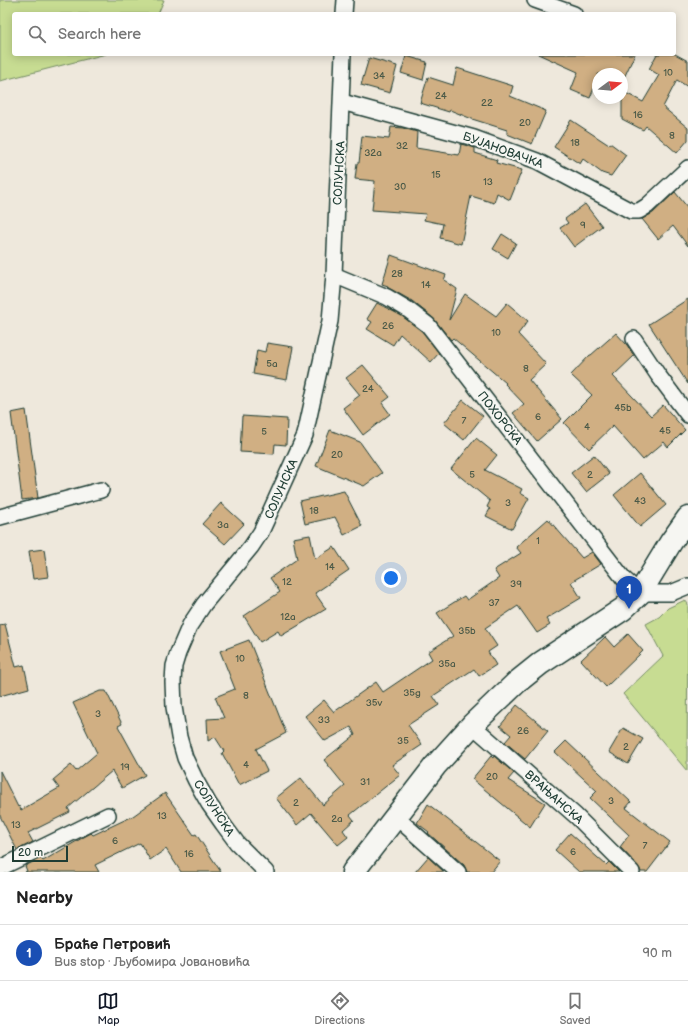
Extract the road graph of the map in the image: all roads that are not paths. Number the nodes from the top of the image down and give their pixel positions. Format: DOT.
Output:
graph roads {
  1 [pos="345,0"];
  2 [pos="535,0"];
  3 [pos="344,12"];
  4 [pos="568,12"];
  5 [pos="344,56"];
  6 [pos="342,102"];
  7 [pos="688,168"];
  8 [pos="334,275"];
  9 [pos="634,339"];
  10 [pos="688,415"];
  11 [pos="101,490"];
  12 [pos="0,517"];
  13 [pos="688,518"];
  14 [pos="688,586"];
  15 [pos="640,593"];
  16 [pos="472,725"];
  17 [pos="108,815"];
  18 [pos="396,817"];
  19 [pos="0,868"];
  20 [pos="266,872"];
  21 [pos="353,872"];
  22 [pos="458,872"];
  23 [pos="632,872"];
  1 -- 3 [label="street"];
  2 -- 4 [label="street"];
  5 -- 6 [label="street, СОЛУНСКА"];
  6 -- 7 [label="street, БУЈАНОВАЧКА"];
  6 -- 8 [label="street, СОЛУНСКА"];
  8 -- 15 [label="street, ПОХОРСКА"];
  8 -- 20 [label="street, СОЛУНСКА"];
  9 -- 10 [label="street"];
  11 -- 12 [label="street"];
  13 -- 15 [label="street"];
  14 -- 15 [label="street"];
  15 -- 16 [label="street"];
  16 -- 18 [label="street"];
  16 -- 23 [label="street, ВРАЊАНСКА"];
  17 -- 19 [label="street"];
  18 -- 21 [label="street"];
  18 -- 22 [label="street"];
}
